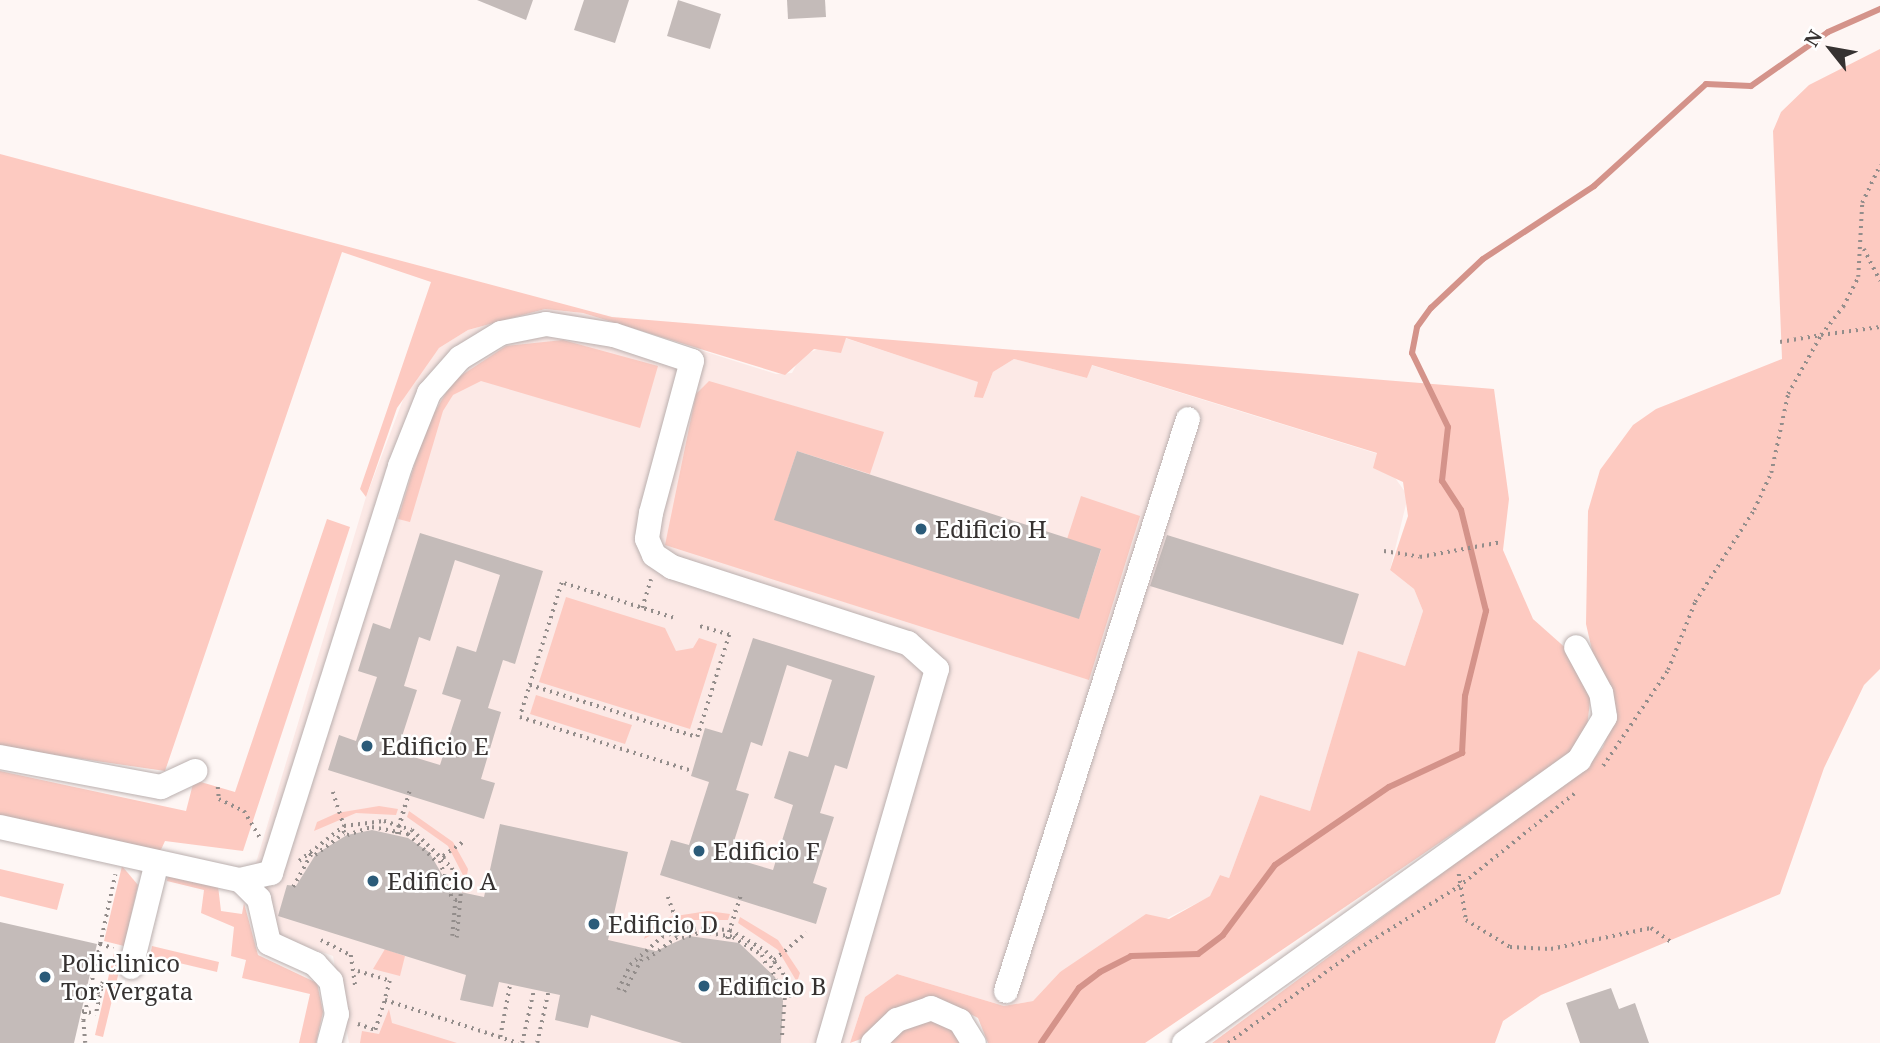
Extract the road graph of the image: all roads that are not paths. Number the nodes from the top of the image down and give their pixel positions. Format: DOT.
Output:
graph roads {
  1 [pos="1188,419"];
  2 [pos="1576,647"];
  3 [pos="0,757"];
  4 [pos="195,771"];
  5 [pos="0,827"];
  6 [pos="157,862"];
  7 [pos="240,880"];
  8 [pos="847,944"];
  9 [pos="133,960"];
  10 [pos="1006,991"];
  11 [pos="329,1043"];
  12 [pos="812,1043"];
  13 [pos="828,1043"];
  14 [pos="873,1043"];
  15 [pos="974,1043"];
  16 [pos="1184,1043"];
  1 -- 10 [label="lane"];
  2 -- 16 [label="lane"];
  3 -- 4 [label="lane"];
  5 -- 6 [label="lane"];
  6 -- 7 [label="lane"];
  6 -- 9 [label="lane"];
  7 -- 8 [label="lane"];
  7 -- 11 [label="lane"];
  8 -- 12 [label="lane"];
  8 -- 13 [label="lane"];
  14 -- 15 [label="lane"];
}
